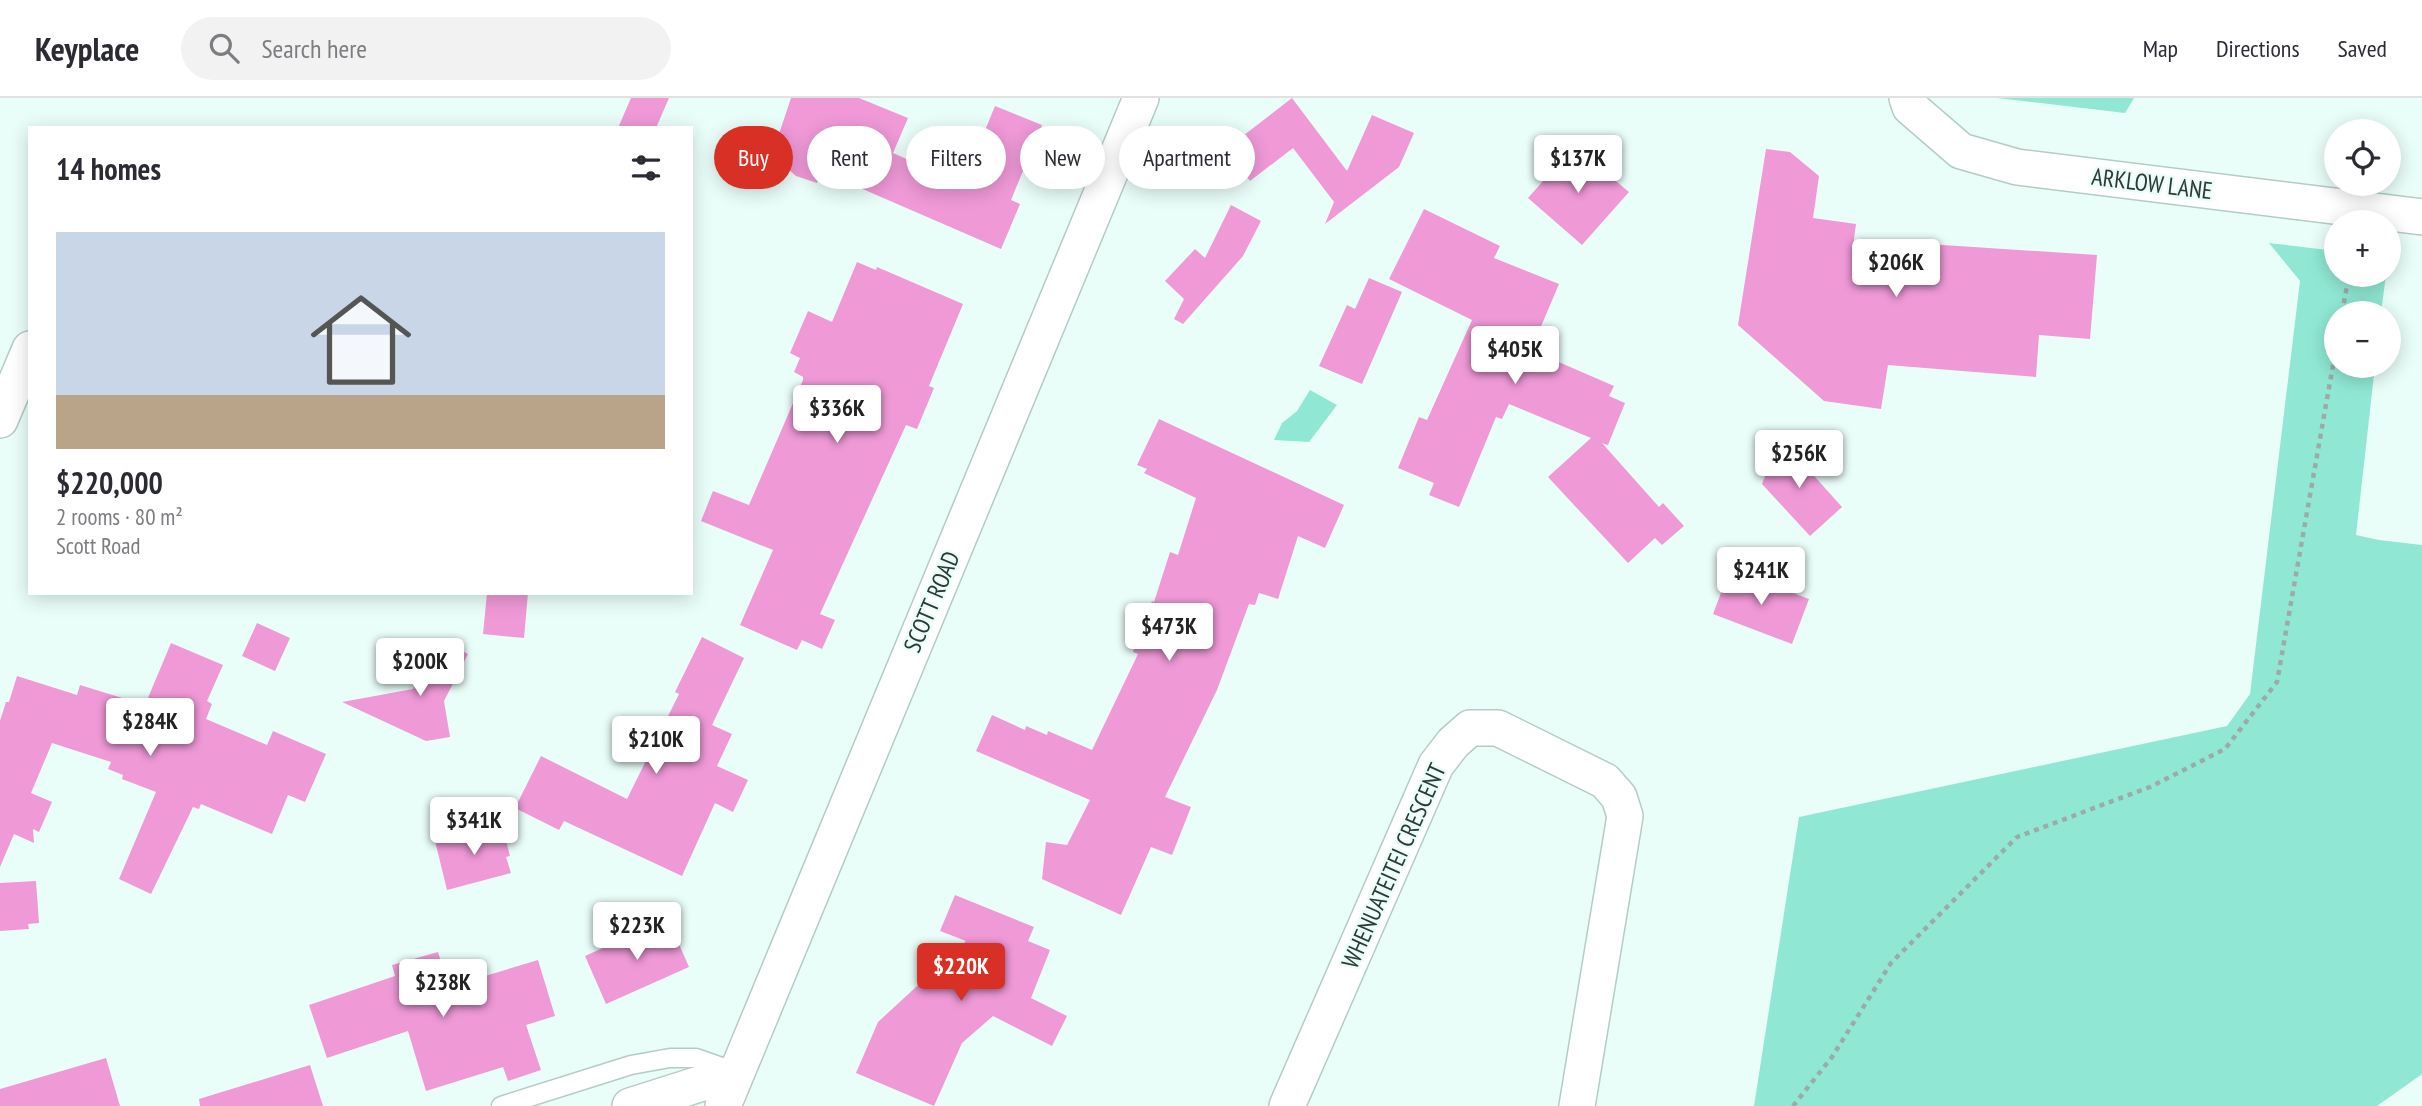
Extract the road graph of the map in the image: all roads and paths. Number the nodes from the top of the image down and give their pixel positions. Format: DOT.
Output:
graph roads {
  1 [pos="1141,98"];
  2 [pos="1907,98"];
  3 [pos="2422,217"];
  4 [pos="28,354"];
  5 [pos="2331,378"];
  6 [pos="0,421"];
  7 [pos="737,1072"];
  8 [pos="501,1106"];
  9 [pos="630,1106"];
  10 [pos="723,1106"];
  11 [pos="1287,1106"];
  12 [pos="1577,1106"];
  13 [pos="1793,1106"];
  1 -- 7 [label="street, SCOTT ROAD"];
  2 -- 3 [label="street, ARKLOW LANE"];
  4 -- 6 [label="street"];
  5 -- 13 [label="path"];
  7 -- 8 [label="lane"];
  7 -- 9 [label="street"];
  7 -- 10 [label="street, SCOTT ROAD"];
  11 -- 12 [label="street, WHENUATEITEI CRESCENT"];
}
